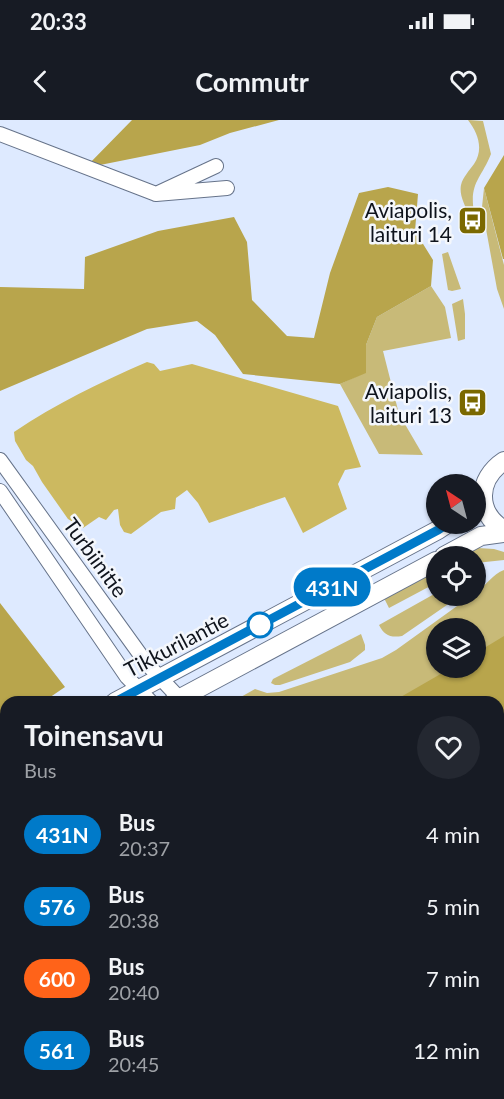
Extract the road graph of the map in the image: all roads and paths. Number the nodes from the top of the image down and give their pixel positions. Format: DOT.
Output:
graph roads {
  1 [pos="0,134"];
  2 [pos="216,166"];
  3 [pos="227,188"];
  4 [pos="156,194"];
  5 [pos="0,460"];
  6 [pos="504,460"];
  7 [pos="486,478"];
  8 [pos="0,491"];
  9 [pos="486,511"];
  10 [pos="504,532"];
  11 [pos="431,534"];
  12 [pos="462,546"];
  13 [pos="426,566"];
  14 [pos="161,678"];
  15 [pos="145,696"];
  16 [pos="175,696"];
  17 [pos="188,696"];
  1 -- 4 [label="street"];
  2 -- 4 [label="street"];
  3 -- 4 [label="street"];
  5 -- 14 [label="street, Turbiinitie"];
  6 -- 7 [label="main road"];
  8 -- 15 [label="street, Turbiinitie"];
  9 -- 10 [label="main road"];
  10 -- 12 [label="main road"];
  11 -- 14 [label="main road, Tikkurilantie"];
  13 -- 17 [label="main road"];
  14 -- 15 [label="main road, Tikkurilantie"];
  14 -- 16 [label="street, Turbiinitie"];
}
